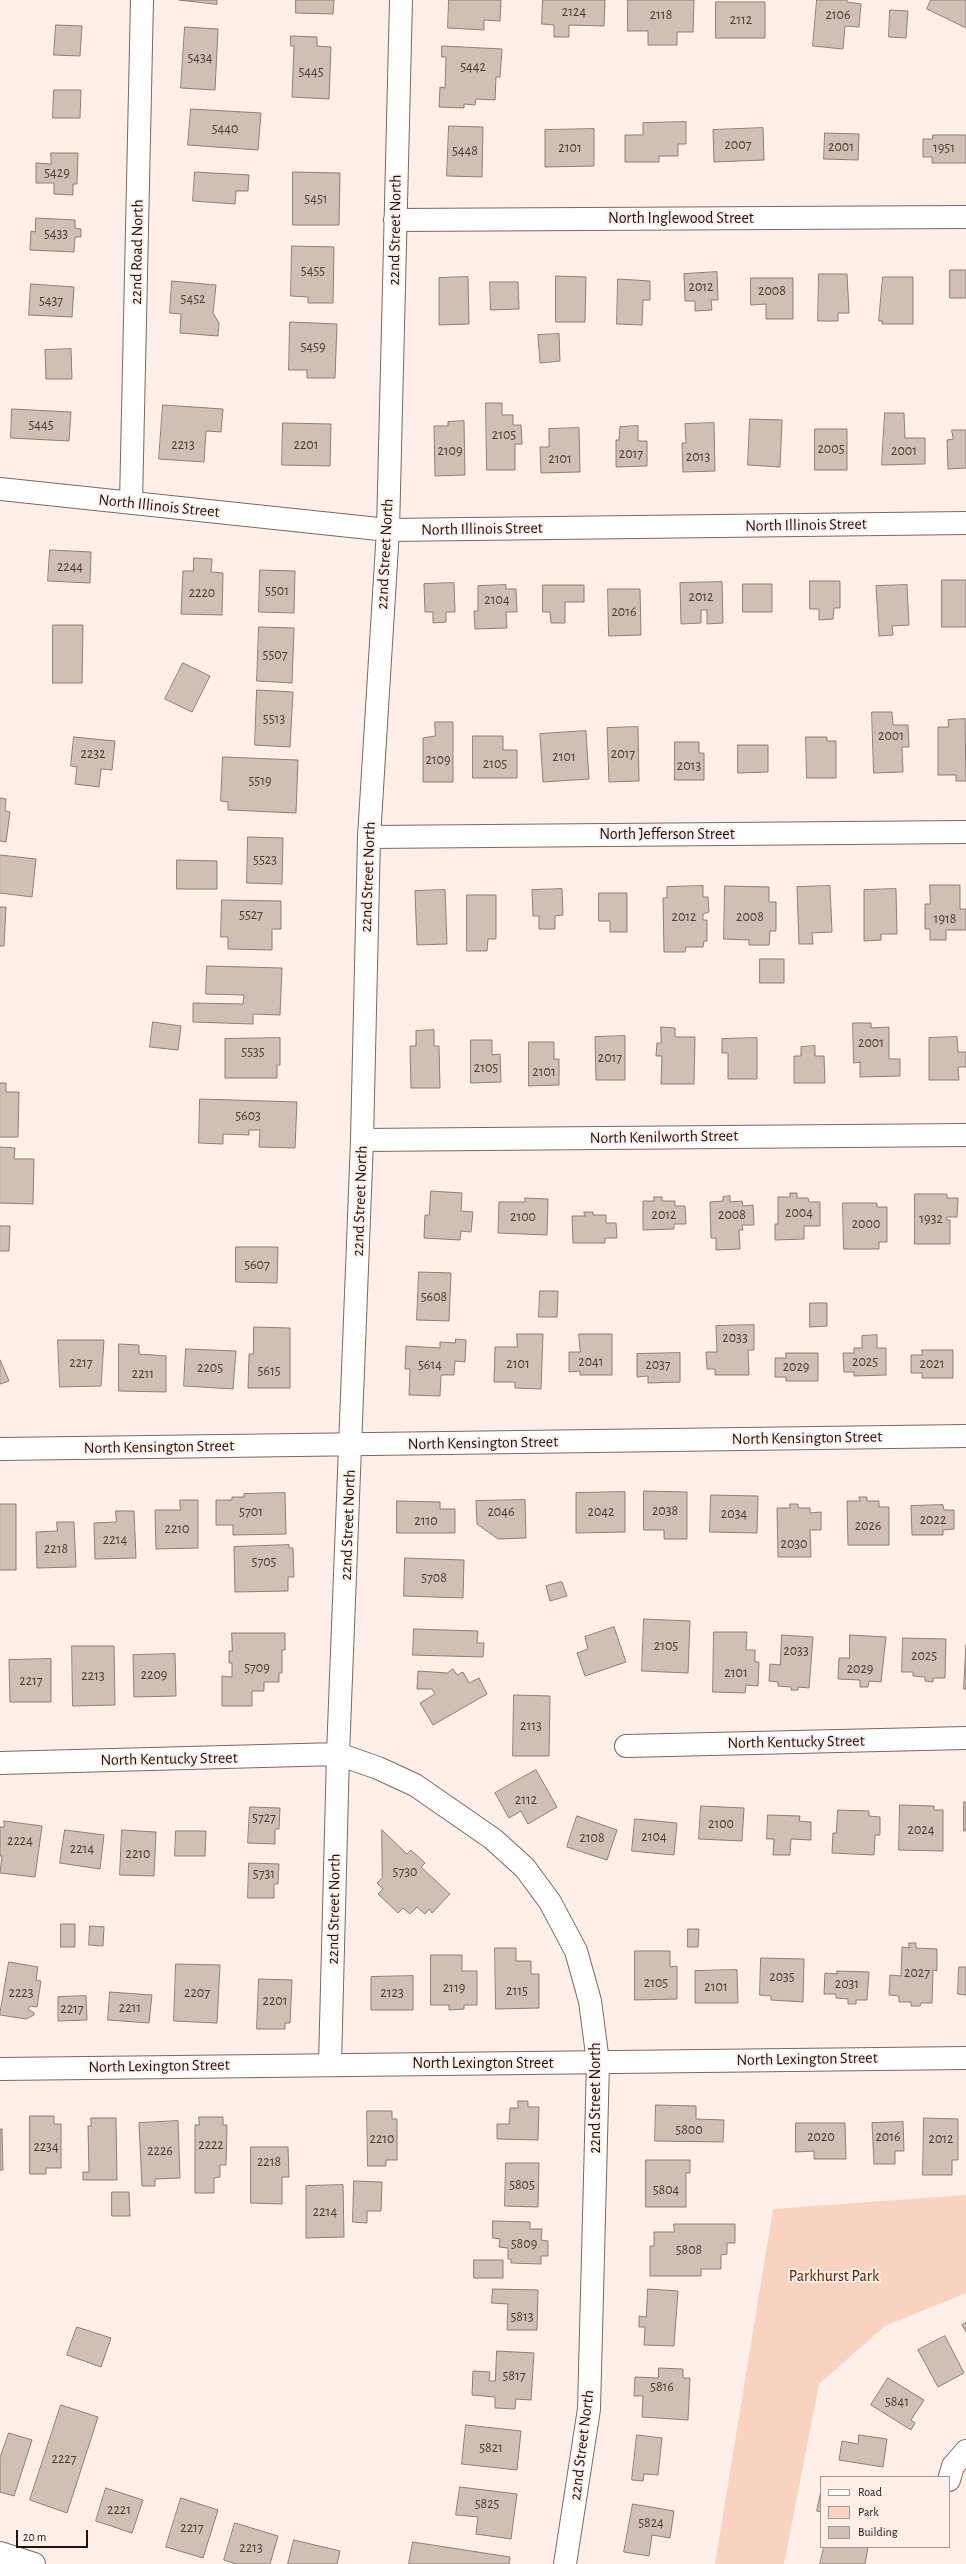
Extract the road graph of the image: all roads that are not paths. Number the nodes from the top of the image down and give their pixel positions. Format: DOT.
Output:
graph roads {
  1 [pos="142,0"];
  2 [pos="401,0"];
  3 [pos="966,217"];
  4 [pos="396,220"];
  5 [pos="0,489"];
  6 [pos="132,504"];
  7 [pos="966,523"];
  8 [pos="388,530"];
  9 [pos="966,832"];
  10 [pos="368,837"];
  11 [pos="966,1135"];
  12 [pos="362,1140"];
  13 [pos="966,1436"];
  14 [pos="351,1445"];
  15 [pos="0,1449"];
  16 [pos="966,1738"];
  17 [pos="626,1746"];
  18 [pos="338,1754"];
  19 [pos="0,1763"];
  20 [pos="966,2058"];
  21 [pos="598,2062"];
  22 [pos="330,2064"];
  23 [pos="0,2068"];
  24 [pos="966,2451"];
  25 [pos="950,2476"];
  26 [pos="0,2553"];
  27 [pos="34,2564"];
  28 [pos="565,2564"];
  1 -- 6 [label="street, 22nd Road North"];
  2 -- 4 [label="street, 22nd Street North"];
  3 -- 4 [label="street, North Inglewood Street"];
  4 -- 8 [label="street, 22nd Street North"];
  5 -- 6 [label="street, North Illinois Street"];
  6 -- 8 [label="street, North Illinois Street"];
  7 -- 8 [label="street, North Illinois Street"];
  8 -- 10 [label="street, 22nd Street North"];
  9 -- 10 [label="street, North Jefferson Street"];
  10 -- 12 [label="street, 22nd Street North"];
  11 -- 12 [label="street, North Kenilworth Street"];
  12 -- 14 [label="street, 22nd Street North"];
  13 -- 14 [label="street, North Kensington Street"];
  14 -- 15 [label="street, North Kensington Street"];
  14 -- 18 [label="street, 22nd Street North"];
  16 -- 17 [label="street, North Kentucky Street"];
  18 -- 19 [label="street, North Kentucky Street"];
  18 -- 21 [label="street, 22nd Street North"];
  18 -- 22 [label="street, 22nd Street North"];
  20 -- 21 [label="street, North Lexington Street"];
  21 -- 22 [label="street, North Lexington Street"];
  21 -- 28 [label="street, 22nd Street North"];
  22 -- 23 [label="street, North Lexington Street"];
  24 -- 25 [label="street"];
  26 -- 27 [label="street"];
}
